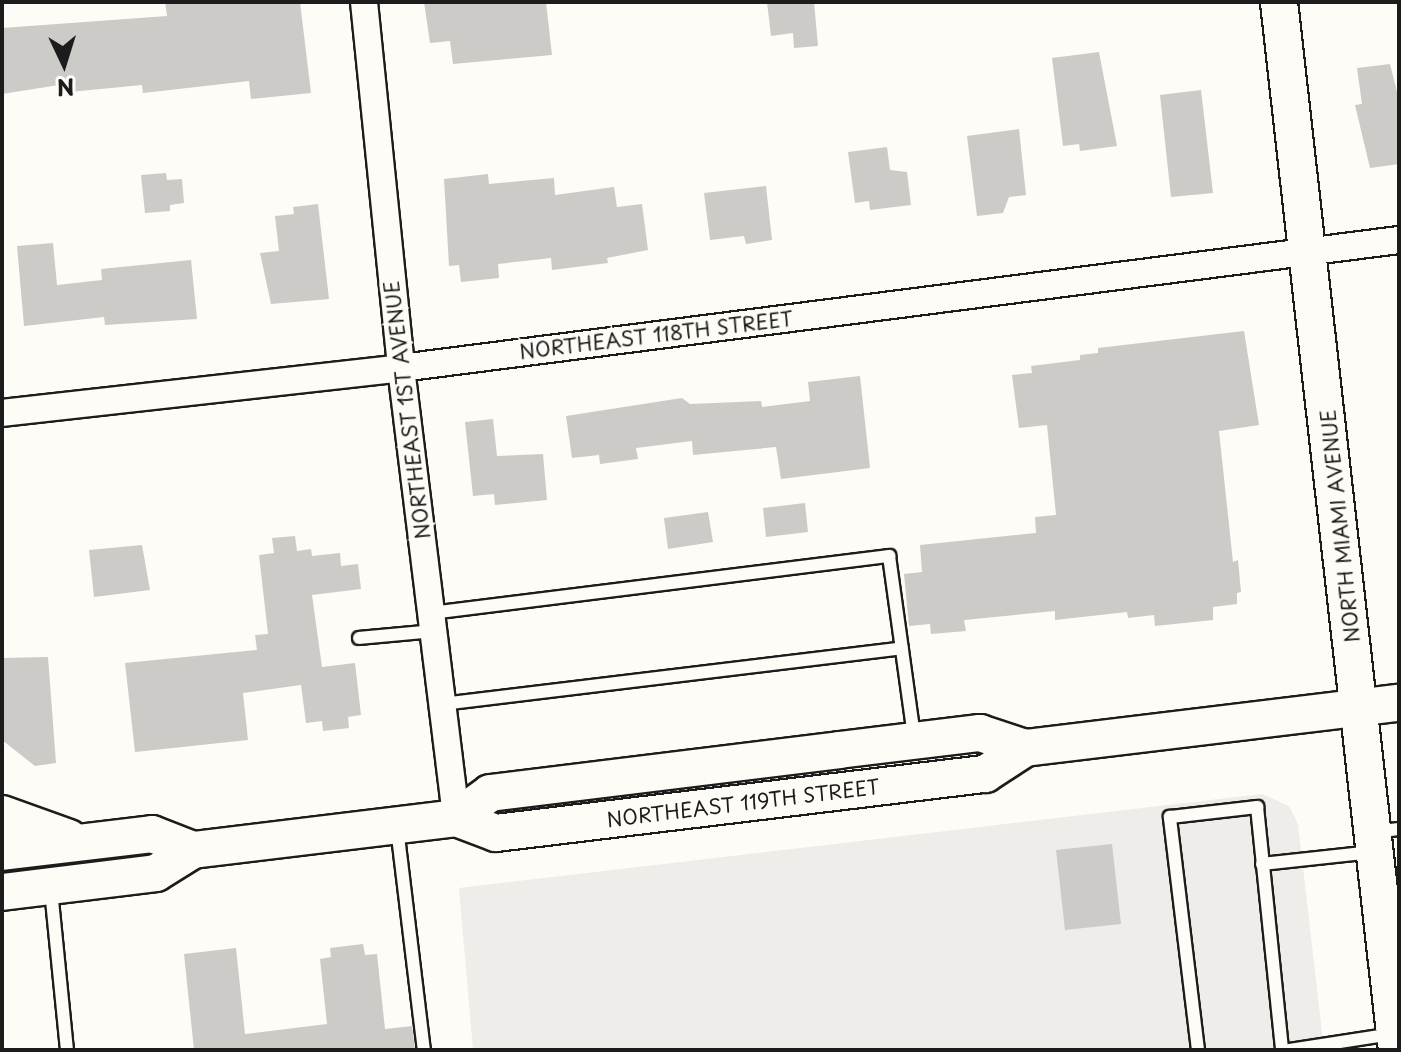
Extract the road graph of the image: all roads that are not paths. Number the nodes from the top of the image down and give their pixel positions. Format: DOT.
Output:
graph roads {
  1 [pos="364,2"];
  2 [pos="1279,2"];
  3 [pos="1399,240"];
  4 [pos="1309,251"];
  5 [pos="401,368"];
  6 [pos="2,413"];
  7 [pos="432,622"];
  8 [pos="359,638"];
  9 [pos="902,648"];
  10 [pos="1399,703"];
  11 [pos="442,704"];
  12 [pos="1360,708"];
  13 [pos="914,741"];
  14 [pos="1025,748"];
  15 [pos="2,814"];
  16 [pos="456,818"];
  17 [pos="397,825"];
  18 [pos="1382,838"];
  19 [pos="86,842"];
  20 [pos="193,850"];
  21 [pos="2,852"];
  22 [pos="1262,864"];
  23 [pos="51,886"];
  24 [pos="2,892"];
  25 [pos="1390,896"];
  26 [pos="1393,968"];
  27 [pos="1396,1042"];
  28 [pos="67,1050"];
  29 [pos="424,1050"];
  30 [pos="1198,1050"];
  31 [pos="1282,1050"];
  32 [pos="1289,1050"];
  1 -- 5 [label="street, NORTHEAST 1ST AVENUE"];
  2 -- 4 [label="main road, NORTH MIAMI AVENUE"];
  3 -- 4 [label="street, NORTHEAST 118TH STREET"];
  4 -- 5 [label="street, NORTHEAST 118TH STREET"];
  4 -- 12 [label="main road, NORTH MIAMI AVENUE"];
  5 -- 6 [label="street, NORTHEAST 118TH STREET"];
  5 -- 7 [label="street, NORTHEAST 1ST AVENUE"];
  7 -- 8 [label="lane"];
  7 -- 9 [label="lane"];
  7 -- 11 [label="street, NORTHEAST 1ST AVENUE"];
  9 -- 11 [label="lane"];
  9 -- 13 [label="lane"];
  10 -- 12 [label="main road, NORTHEAST 119TH STREET"];
  11 -- 16 [label="street, NORTHEAST 1ST AVENUE"];
  12 -- 14 [label="main road, NORTHEAST 119TH STREET"];
  12 -- 18 [label="main road, NORTH MIAMI AVENUE"];
  13 -- 14 [label="main road, NORTHEAST 119TH STREET"];
  13 -- 16 [label="main road, NORTHEAST 119TH STREET"];
  14 -- 16 [label="main road, NORTHEAST 119TH STREET"];
  15 -- 19 [label="main road"];
  16 -- 17 [label="main road, NORTHEAST 119TH STREET"];
  17 -- 20 [label="main road, NORTHEAST 119TH STREET"];
  17 -- 29 [label="lane"];
  18 -- 22 [label="lane"];
  18 -- 25 [label="main road, NORTH MIAMI AVENUE"];
  19 -- 20 [label="main road, NORTHEAST 119TH STREET"];
  19 -- 21 [label="main road, NORTHEAST 119TH STREET"];
  20 -- 23 [label="main road, NORTHEAST 119TH STREET"];
  22 -- 30 [label="lane"];
  22 -- 31 [label="lane"];
  23 -- 24 [label="main road, NORTHEAST 119TH STREET"];
  23 -- 28 [label="lane"];
  25 -- 26 [label="main road, NORTH MIAMI AVENUE"];
  26 -- 27 [label="main road, NORTH MIAMI AVENUE"];
  27 -- 32 [label="lane"];
}
